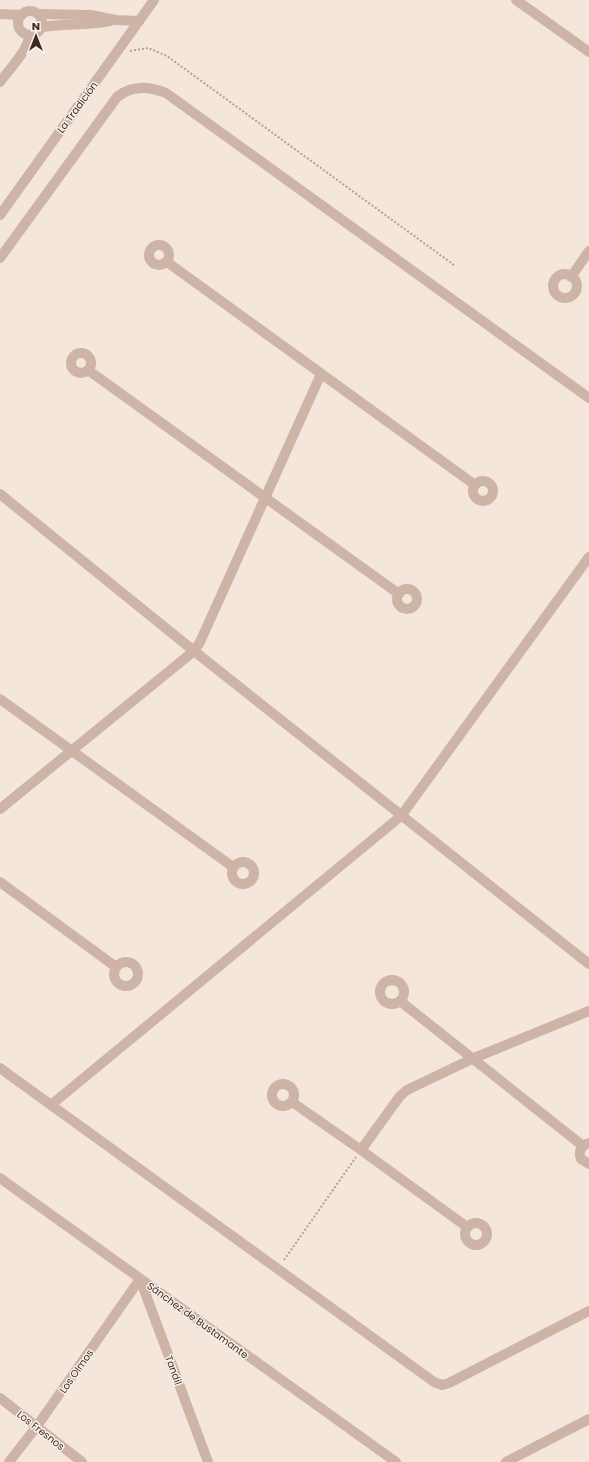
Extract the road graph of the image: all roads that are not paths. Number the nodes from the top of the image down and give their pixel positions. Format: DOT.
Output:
graph roads {
  1 [pos="154,0"];
  2 [pos="516,0"];
  3 [pos="0,14"];
  4 [pos="39,14"];
  5 [pos="20,19"];
  6 [pos="0,20"];
  7 [pos="116,20"];
  8 [pos="139,21"];
  9 [pos="42,27"];
  10 [pos="30,35"];
  11 [pos="589,52"];
  12 [pos="0,82"];
  13 [pos="0,215"];
  14 [pos="589,251"];
  15 [pos="0,258"];
  16 [pos="167,262"];
  17 [pos="571,277"];
  18 [pos="88,370"];
  19 [pos="321,374"];
  20 [pos="589,398"];
  21 [pos="474,485"];
  22 [pos="0,494"];
  23 [pos="266,499"];
  24 [pos="588,562"];
  25 [pos="399,594"];
  26 [pos="194,651"];
  27 [pos="0,699"];
  28 [pos="73,751"];
  29 [pos="0,809"];
  30 [pos="401,816"];
  31 [pos="233,867"];
  32 [pos="0,882"];
  33 [pos="589,964"];
  34 [pos="116,967"];
  35 [pos="400,1000"];
  36 [pos="589,1011"];
  37 [pos="474,1058"];
  38 [pos="0,1068"];
  39 [pos="292,1102"];
  40 [pos="51,1105"];
  41 [pos="586,1144"];
  42 [pos="361,1150"];
  43 [pos="589,1164"];
  44 [pos="0,1178"];
  45 [pos="467,1228"];
  46 [pos="140,1279"];
  47 [pos="589,1311"];
  48 [pos="0,1398"];
  49 [pos="589,1419"];
  50 [pos="37,1426"];
  51 [pos="9,1462"];
  52 [pos="82,1462"];
  53 [pos="208,1462"];
  54 [pos="396,1462"];
  55 [pos="507,1462"];
  1 -- 8 [label="street, La Tradición"];
  2 -- 11 [label="street"];
  3 -- 5 [label="street"];
  4 -- 5 [label="street"];
  4 -- 7 [label="street"];
  4 -- 9 [label="street"];
  5 -- 6 [label="street"];
  5 -- 10 [label="street"];
  7 -- 8 [label="street"];
  7 -- 9 [label="street"];
  8 -- 13 [label="street, La Tradición"];
  9 -- 10 [label="street"];
  10 -- 12 [label="street"];
  14 -- 17 [label="street"];
  15 -- 20 [label="street"];
  16 -- 19 [label="street"];
  18 -- 23 [label="street"];
  19 -- 21 [label="street"];
  19 -- 23 [label="street"];
  22 -- 26 [label="street"];
  23 -- 25 [label="street"];
  23 -- 26 [label="street"];
  24 -- 30 [label="street"];
  26 -- 28 [label="street"];
  26 -- 30 [label="street"];
  27 -- 28 [label="street"];
  28 -- 29 [label="street"];
  28 -- 31 [label="street"];
  30 -- 33 [label="street"];
  30 -- 40 [label="street"];
  32 -- 34 [label="street"];
  35 -- 37 [label="street"];
  36 -- 37 [label="street"];
  37 -- 41 [label="street"];
  37 -- 42 [label="street"];
  38 -- 40 [label="street"];
  39 -- 42 [label="street"];
  40 -- 47 [label="street"];
  41 -- 43 [label="street"];
  42 -- 45 [label="street"];
  44 -- 46 [label="street, Sánchez de Bustamante"];
  46 -- 50 [label="street, Los Olmos"];
  46 -- 53 [label="street, Tandil"];
  46 -- 54 [label="street, Sánchez de Bustamante"];
  48 -- 50 [label="street, Los Fresnos"];
  49 -- 55 [label="street"];
  50 -- 51 [label="street, Los Olmos"];
  50 -- 52 [label="street, Los Fresnos"];
}
